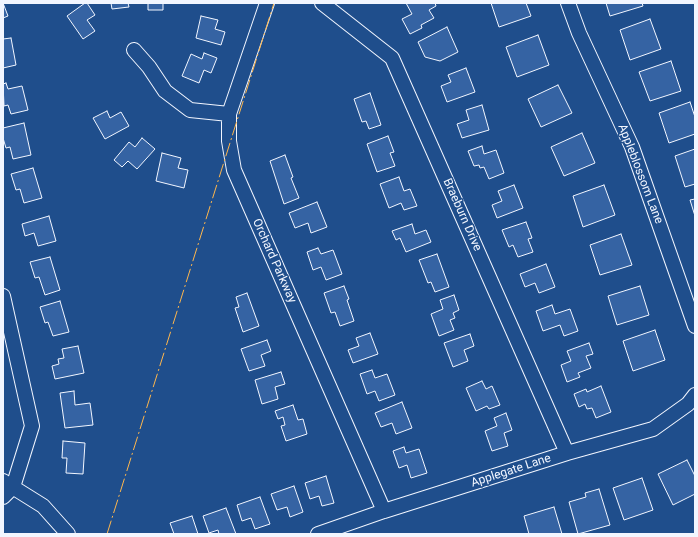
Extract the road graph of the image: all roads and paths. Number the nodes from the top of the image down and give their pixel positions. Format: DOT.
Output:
graph roads {
  1 [pos="267,3"];
  2 [pos="322,3"];
  3 [pos="568,3"];
  4 [pos="134,50"];
  5 [pos="229,114"];
  6 [pos="3,296"];
  7 [pos="695,326"];
  8 [pos="695,395"];
  9 [pos="567,453"];
  10 [pos="8,484"];
  11 [pos="3,497"];
  12 [pos="384,511"];
  13 [pos="68,534"];
  14 [pos="318,534"];
  1 -- 5 [label="street, Orchard Parkway"];
  2 -- 9 [label="street, Braeburn Drive"];
  3 -- 7 [label="street, Appleblossom Lane"];
  4 -- 5 [label="street"];
  5 -- 12 [label="street, Orchard Parkway"];
  6 -- 10 [label="street"];
  8 -- 9 [label="street, Applegate Lane"];
  9 -- 12 [label="street, Applegate Lane"];
  10 -- 11 [label="street"];
  10 -- 13 [label="street"];
  12 -- 14 [label="street, Applegate Lane"];
}
